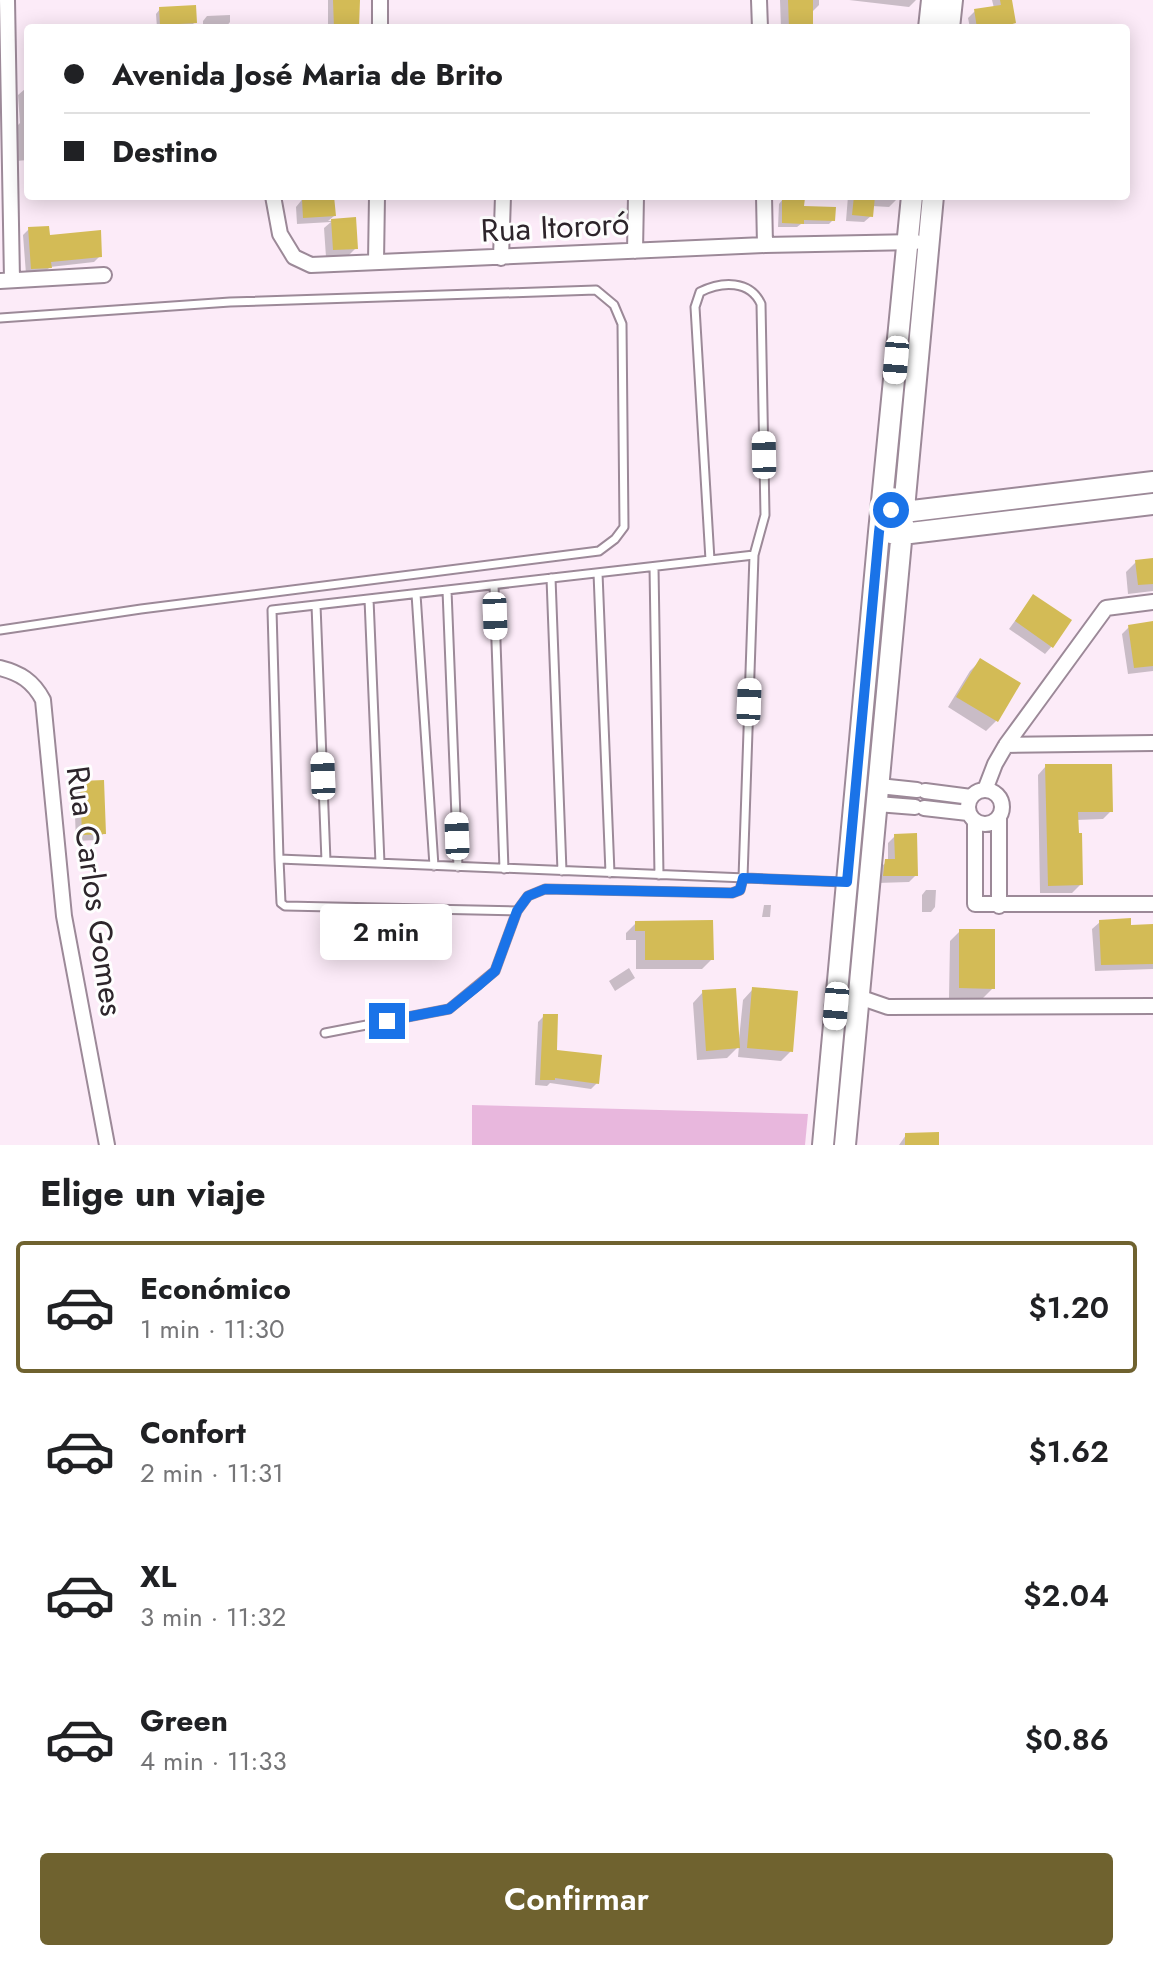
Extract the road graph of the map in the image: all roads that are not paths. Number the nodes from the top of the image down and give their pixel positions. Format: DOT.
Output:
graph roads {
  1 [pos="7,0"];
  2 [pos="380,0"];
  3 [pos="759,0"];
  4 [pos="932,0"];
  5 [pos="952,0"];
  6 [pos="380,24"];
  7 [pos="760,24"];
  8 [pos="929,24"];
  9 [pos="949,24"];
  10 [pos="11,167"];
  11 [pos="24,167"];
  12 [pos="274,200"];
  13 [pos="377,200"];
  14 [pos="503,200"];
  15 [pos="636,200"];
  16 [pos="764,200"];
  17 [pos="913,200"];
  18 [pos="932,200"];
  19 [pos="918,242"];
  20 [pos="765,245"];
  21 [pos="635,251"];
  22 [pos="501,258"];
  23 [pos="376,262"];
  24 [pos="104,275"];
  25 [pos="6,280"];
  26 [pos="0,318"];
  27 [pos="1153,482"];
  28 [pos="1153,504"];
  29 [pos="882,509"];
  30 [pos="904,512"];
  31 [pos="879,532"];
  32 [pos="902,534"];
  33 [pos="754,555"];
  34 [pos="710,560"];
  35 [pos="654,567"];
  36 [pos="598,573"];
  37 [pos="551,578"];
  38 [pos="494,585"];
  39 [pos="447,590"];
  40 [pos="416,594"];
  41 [pos="369,599"];
  42 [pos="1153,602"];
  43 [pos="316,605"];
  44 [pos="0,630"];
  45 [pos="0,668"];
  46 [pos="1153,743"];
  47 [pos="1006,745"];
  48 [pos="985,790"];
  49 [pos="925,791"];
  50 [pos="878,795"];
  51 [pos="971,797"];
  52 [pos="923,808"];
  53 [pos="972,817"];
  54 [pos="999,818"];
  55 [pos="279,859"];
  56 [pos="326,861"];
  57 [pos="380,863"];
  58 [pos="434,866"];
  59 [pos="458,867"];
  60 [pos="504,869"];
  61 [pos="562,871"];
  62 [pos="610,873"];
  63 [pos="659,875"];
  64 [pos="743,878"];
  65 [pos="847,882"];
  66 [pos="1153,904"];
  67 [pos="999,906"];
  68 [pos="517,911"];
  69 [pos="859,997"];
  70 [pos="1153,1006"];
  71 [pos="325,1033"];
  72 [pos="107,1145"];
  73 [pos="823,1145"];
  74 [pos="845,1145"];
  1 -- 10 [label="street"];
  2 -- 6 [label="street"];
  3 -- 7 [label="street"];
  4 -- 8 [label="main road"];
  5 -- 9 [label="main road"];
  10 -- 11 [label="street"];
  10 -- 25 [label="street"];
  12 -- 23 [label="street, Rua Itororó"];
  13 -- 23 [label="street"];
  14 -- 22 [label="street"];
  15 -- 21 [label="street"];
  16 -- 20 [label="street"];
  17 -- 19 [label="main road"];
  18 -- 19 [label="main road"];
  19 -- 20 [label="street, Rua Itororó"];
  19 -- 29 [label="main road"];
  19 -- 30 [label="main road"];
  20 -- 21 [label="street, Rua Itororó"];
  21 -- 22 [label="street, Rua Itororó"];
  22 -- 23 [label="street, Rua Itororó"];
  24 -- 25 [label="street"];
  26 -- 44 [label="lane"];
  27 -- 30 [label="main road"];
  28 -- 32 [label="main road"];
  29 -- 30 [label="main road"];
  29 -- 31 [label="main road"];
  30 -- 32 [label="main road"];
  31 -- 32 [label="main road"];
  31 -- 65 [label="main road"];
  32 -- 50 [label="main road"];
  33 -- 34 [label="lane"];
  33 -- 34 [label="lane"];
  33 -- 64 [label="lane"];
  34 -- 35 [label="lane"];
  35 -- 36 [label="lane"];
  35 -- 63 [label="lane"];
  36 -- 37 [label="lane"];
  36 -- 62 [label="lane"];
  37 -- 38 [label="lane"];
  37 -- 61 [label="lane"];
  38 -- 39 [label="lane"];
  38 -- 60 [label="lane"];
  39 -- 40 [label="lane"];
  39 -- 59 [label="lane"];
  40 -- 41 [label="lane"];
  40 -- 58 [label="lane"];
  41 -- 43 [label="lane"];
  41 -- 57 [label="lane"];
  42 -- 47 [label="street"];
  43 -- 55 [label="lane"];
  43 -- 56 [label="lane"];
  45 -- 72 [label="street, Rua Carlos Gomes"];
  46 -- 47 [label="street"];
  47 -- 48 [label="street"];
  48 -- 51 [label="street"];
  48 -- 54 [label="street"];
  49 -- 50 [label="street"];
  49 -- 51 [label="street"];
  49 -- 52 [label="street"];
  50 -- 52 [label="street"];
  50 -- 69 [label="main road"];
  51 -- 53 [label="street"];
  52 -- 53 [label="street"];
  53 -- 54 [label="street"];
  53 -- 67 [label="street"];
  54 -- 67 [label="street"];
  55 -- 56 [label="lane"];
  55 -- 68 [label="lane"];
  56 -- 57 [label="lane"];
  57 -- 58 [label="lane"];
  58 -- 59 [label="lane"];
  59 -- 60 [label="lane"];
  60 -- 61 [label="lane"];
  61 -- 62 [label="lane"];
  62 -- 63 [label="lane"];
  63 -- 64 [label="lane"];
  64 -- 65 [label="lane"];
  64 -- 68 [label="lane"];
  65 -- 73 [label="main road"];
  66 -- 67 [label="street"];
  68 -- 71 [label="lane"];
  69 -- 70 [label="street"];
  69 -- 74 [label="main road"];
}
